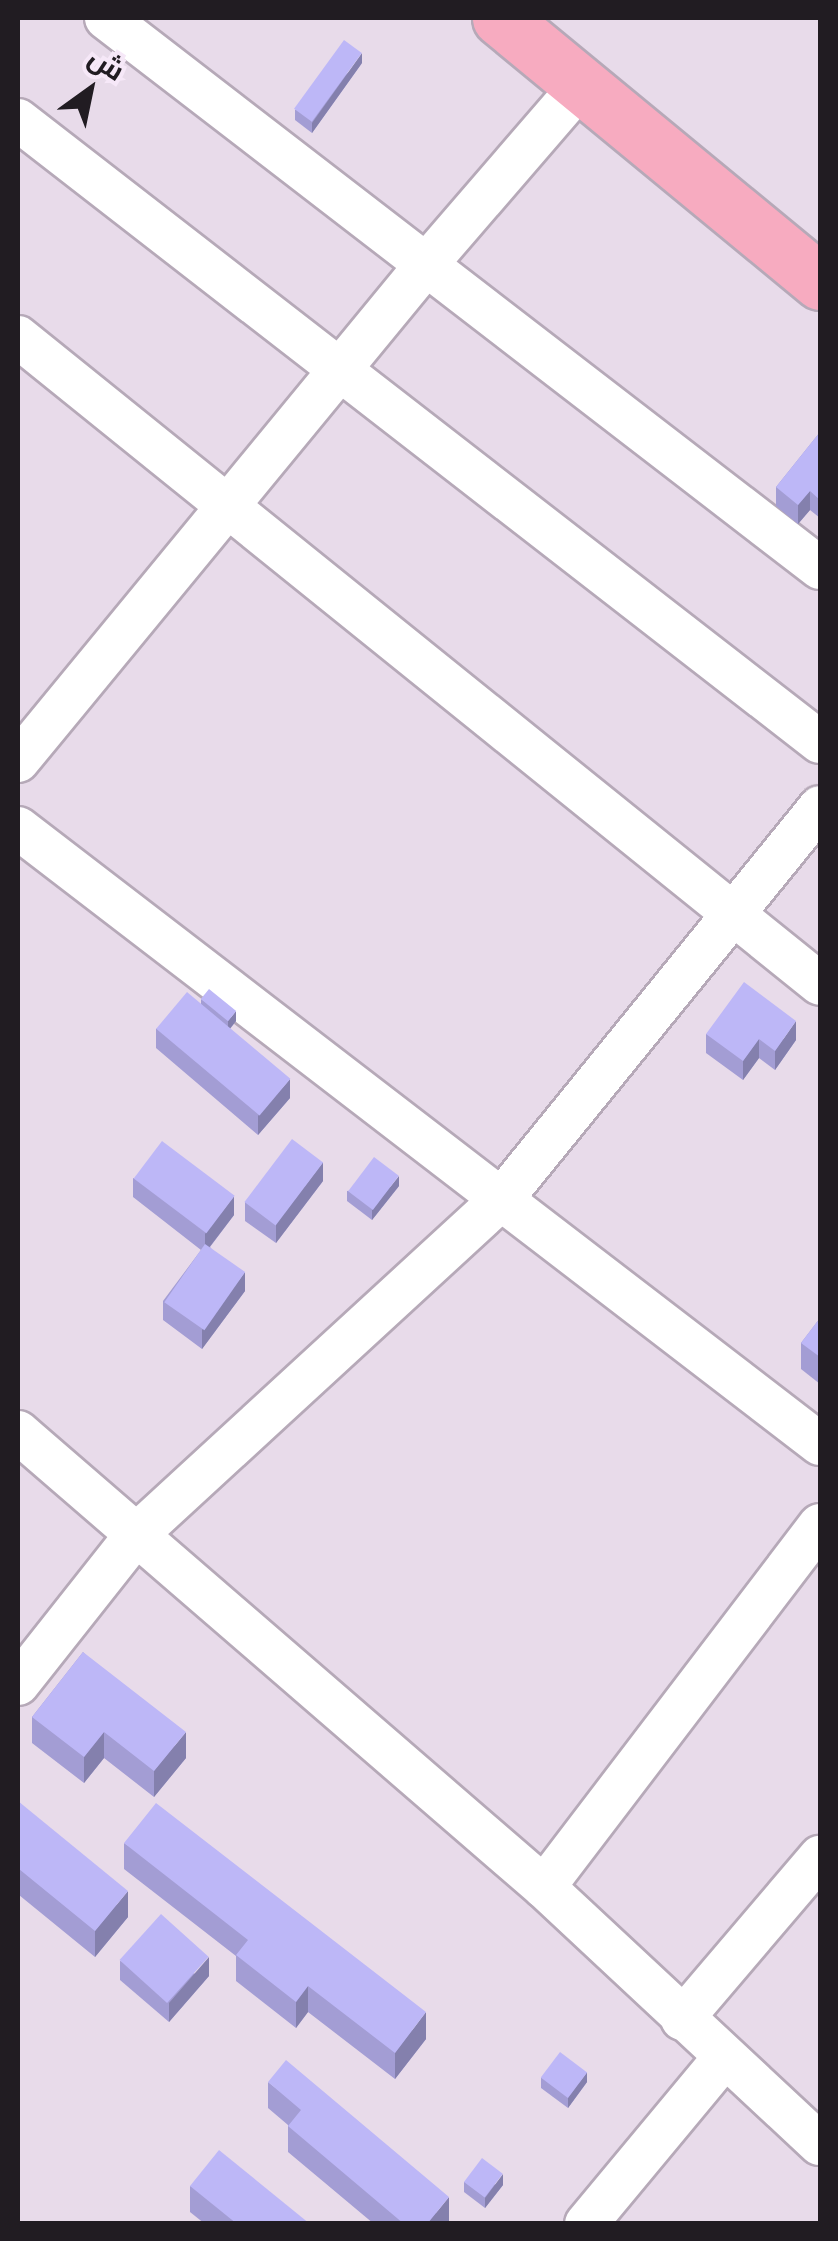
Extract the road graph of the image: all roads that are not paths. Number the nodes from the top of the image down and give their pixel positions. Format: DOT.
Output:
graph roads {
  1 [pos="106,18"];
  2 [pos="500,18"];
  3 [pos="583,84"];
  4 [pos="18,120"];
  5 [pos="424,266"];
  6 [pos="820,282"];
  7 [pos="18,337"];
  8 [pos="341,367"];
  9 [pos="228,506"];
  10 [pos="820,568"];
  11 [pos="820,742"];
  12 [pos="18,761"];
  13 [pos="820,807"];
  14 [pos="18,828"];
  15 [pos="732,915"];
  16 [pos="820,984"];
  17 [pos="501,1200"];
  18 [pos="18,1432"];
  19 [pos="820,1444"];
  20 [pos="820,1525"];
  21 [pos="134,1536"];
  22 [pos="18,1684"];
  23 [pos="820,1857"];
  24 [pos="544,1886"];
  25 [pos="682,2019"];
  26 [pos="723,2059"];
  27 [pos="820,2144"];
  28 [pos="586,2224"];
  1 -- 5 [label="street"];
  2 -- 3 [label="highway"];
  3 -- 5 [label="street"];
  3 -- 6 [label="highway"];
  4 -- 8 [label="street"];
  5 -- 8 [label="street"];
  5 -- 10 [label="street"];
  7 -- 9 [label="street"];
  8 -- 9 [label="street"];
  8 -- 11 [label="street"];
  9 -- 12 [label="street"];
  9 -- 15 [label="street"];
  13 -- 15 [label="street"];
  14 -- 17 [label="street"];
  15 -- 16 [label="street"];
  15 -- 17 [label="street"];
  17 -- 19 [label="street"];
  17 -- 21 [label="street"];
  18 -- 21 [label="street"];
  20 -- 24 [label="street"];
  21 -- 22 [label="street"];
  21 -- 24 [label="street"];
  23 -- 25 [label="street"];
  24 -- 25 [label="street"];
  25 -- 26 [label="street"];
  26 -- 27 [label="street"];
  26 -- 28 [label="street"];
}
